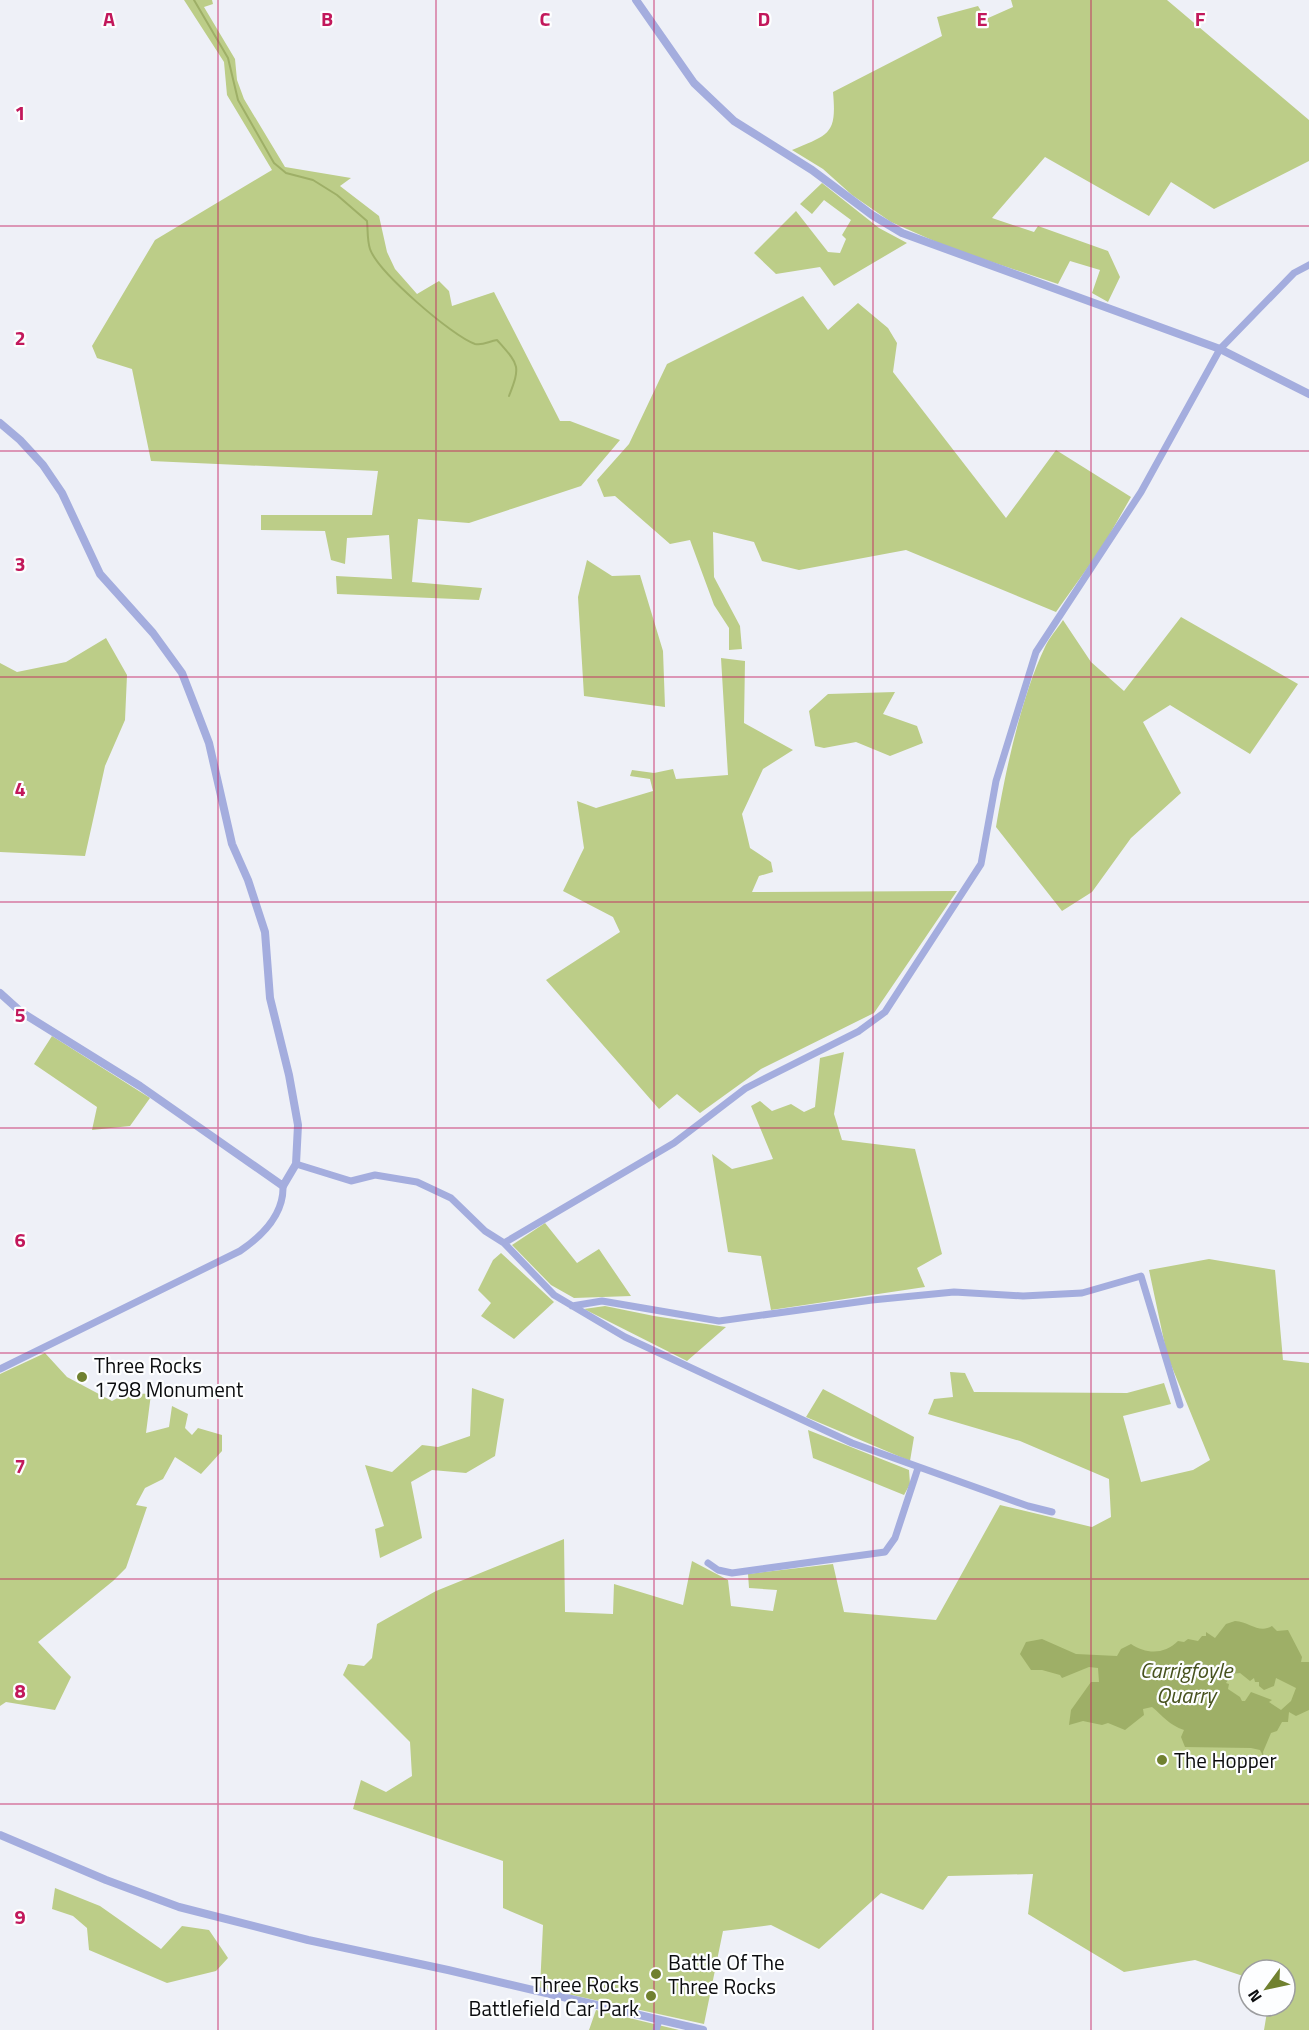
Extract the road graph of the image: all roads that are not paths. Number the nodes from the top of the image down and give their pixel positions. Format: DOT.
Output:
graph roads {
  1 [pos="636,0"];
  2 [pos="1309,265"];
  3 [pos="1220,349"];
  4 [pos="1309,394"];
  5 [pos="0,423"];
  6 [pos="0,993"];
  7 [pos="296,1164"];
  8 [pos="283,1186"];
  9 [pos="504,1243"];
  10 [pos="572,1306"];
  11 [pos="0,1369"];
  12 [pos="1180,1405"];
  13 [pos="918,1468"];
  14 [pos="1052,1512"];
  15 [pos="708,1563"];
  16 [pos="0,1835"];
  17 [pos="659,2020"];
  18 [pos="656,2030"];
  19 [pos="703,2030"];
  1 -- 3 [label="street"];
  2 -- 3 [label="street"];
  3 -- 4 [label="street"];
  3 -- 9 [label="street"];
  5 -- 7 [label="street"];
  6 -- 8 [label="street"];
  7 -- 8 [label="street"];
  7 -- 9 [label="street"];
  8 -- 11 [label="street"];
  9 -- 10 [label="street"];
  10 -- 12 [label="street"];
  10 -- 13 [label="street"];
  13 -- 14 [label="street"];
  13 -- 15 [label="street"];
  16 -- 17 [label="street"];
  17 -- 18 [label="street"];
  17 -- 19 [label="street"];
}
